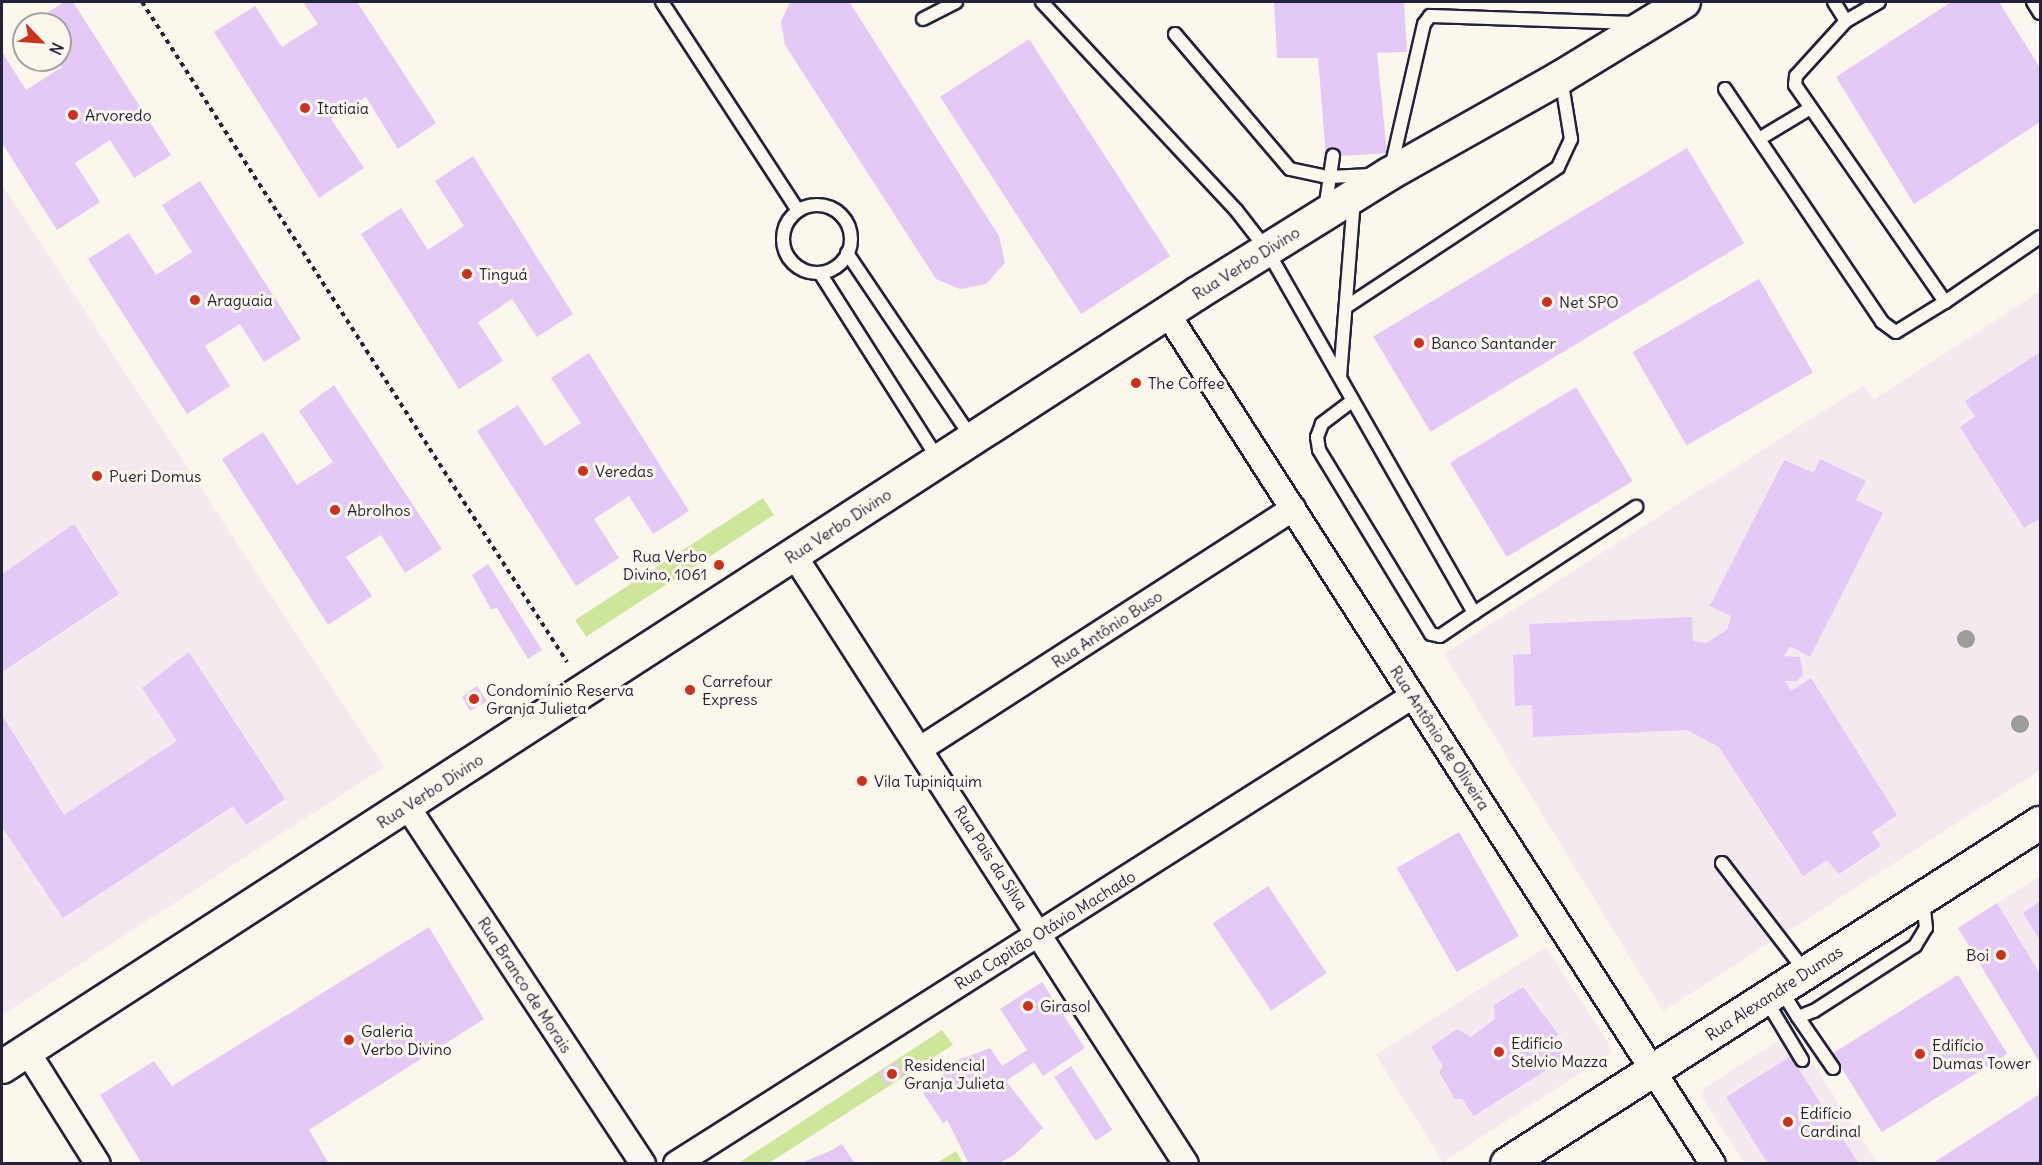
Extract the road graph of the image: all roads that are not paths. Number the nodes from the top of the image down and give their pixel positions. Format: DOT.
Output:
graph roads {
  1 [pos="662,2"];
  2 [pos="956,2"];
  3 [pos="1042,2"];
  4 [pos="1684,2"];
  5 [pos="1834,2"];
  6 [pos="1879,2"];
  7 [pos="2033,2"];
  8 [pos="2040,13"];
  9 [pos="923,19"];
  10 [pos="1846,21"];
  11 [pos="1648,24"];
  12 [pos="1175,34"];
  13 [pos="1561,77"];
  14 [pos="1725,90"];
  15 [pos="1809,109"];
  16 [pos="1759,139"];
  17 [pos="1333,156"];
  18 [pos="1389,174"];
  19 [pos="1329,177"];
  20 [pos="1354,196"];
  21 [pos="798,211"];
  22 [pos="1325,214"];
  23 [pos="2040,237"];
  24 [pos="1267,250"];
  25 [pos="848,253"];
  26 [pos="820,273"];
  27 [pos="1945,302"];
  28 [pos="1346,306"];
  29 [pos="1167,313"];
  30 [pos="1340,377"];
  31 [pos="1352,401"];
  32 [pos="972,439"];
  33 [pos="939,461"];
  34 [pos="1636,507"];
  35 [pos="1293,509"];
  36 [pos="794,555"];
  37 [pos="1474,613"];
  38 [pos="1413,696"];
  39 [pos="920,749"];
  40 [pos="407,806"];
  41 [pos="2040,824"];
  42 [pos="1722,863"];
  43 [pos="1923,898"];
  44 [pos="1040,933"];
  45 [pos="1784,987"];
  46 [pos="1798,1017"];
  47 [pos="14,1059"];
  48 [pos="1802,1060"];
  49 [pos="1833,1068"];
  50 [pos="1653,1070"];
  51 [pos="98,1164"];
  52 [pos="643,1164"];
  53 [pos="676,1164"];
  54 [pos="1186,1164"];
  55 [pos="1507,1164"];
  56 [pos="1713,1164"];
  1 -- 21 [label="lane"];
  2 -- 9 [label="lane"];
  3 -- 24 [label="lane"];
  4 -- 11 [label="street, Rua Verbo Divino"];
  5 -- 10 [label="lane"];
  6 -- 10 [label="lane"];
  7 -- 8 [label="lane"];
  10 -- 15 [label="lane"];
  11 -- 13 [label="street, Rua Verbo Divino"];
  11 -- 18 [label="lane"];
  12 -- 19 [label="lane"];
  13 -- 18 [label="street, Rua Verbo Divino"];
  13 -- 28 [label="lane"];
  14 -- 16 [label="lane"];
  15 -- 16 [label="lane"];
  15 -- 27 [label="lane"];
  16 -- 27 [label="lane"];
  17 -- 19 [label="lane"];
  18 -- 19 [label="lane"];
  18 -- 20 [label="street, Rua Verbo Divino"];
  19 -- 22 [label="lane"];
  20 -- 22 [label="street, Rua Verbo Divino"];
  20 -- 28 [label="lane"];
  21 -- 25 [label="lane"];
  21 -- 26 [label="lane"];
  22 -- 24 [label="street, Rua Verbo Divino"];
  23 -- 27 [label="lane"];
  24 -- 29 [label="street, Rua Verbo Divino"];
  24 -- 30 [label="lane"];
  25 -- 26 [label="lane"];
  25 -- 32 [label="lane"];
  26 -- 33 [label="lane"];
  28 -- 30 [label="lane"];
  29 -- 32 [label="street, Rua Verbo Divino"];
  29 -- 35 [label="street, Rua Antônio de Oliveira"];
  30 -- 31 [label="lane"];
  31 -- 37 [label="lane"];
  31 -- 37 [label="lane"];
  32 -- 33 [label="street, Rua Verbo Divino"];
  33 -- 36 [label="street, Rua Verbo Divino"];
  34 -- 37 [label="lane"];
  35 -- 38 [label="street, Rua Antônio de Oliveira"];
  35 -- 39 [label="street, Rua Antônio Buso"];
  36 -- 39 [label="street, Rua Pais da Silva"];
  36 -- 40 [label="street, Rua Verbo Divino"];
  38 -- 44 [label="street, Rua Capitão Otávio Machado"];
  38 -- 50 [label="street, Rua Antônio de Oliveira"];
  39 -- 44 [label="street, Rua Pais da Silva"];
  40 -- 47 [label="street, Rua Verbo Divino"];
  40 -- 52 [label="street, Rua Branco de Morais"];
  41 -- 43 [label="street, Rua Alexandre Dumas"];
  42 -- 45 [label="lane"];
  43 -- 45 [label="street, Rua Alexandre Dumas"];
  43 -- 46 [label="lane"];
  44 -- 53 [label="street, Rua Capitão Otávio Machado"];
  44 -- 54 [label="street, Rua Pais da Silva"];
  45 -- 46 [label="lane"];
  45 -- 48 [label="lane"];
  45 -- 50 [label="street, Rua Alexandre Dumas"];
  46 -- 49 [label="lane"];
  47 -- 51 [label="street"];
  50 -- 55 [label="street, Rua Alexandre Dumas"];
  50 -- 56 [label="street, Rua Antônio de Oliveira"];
}
